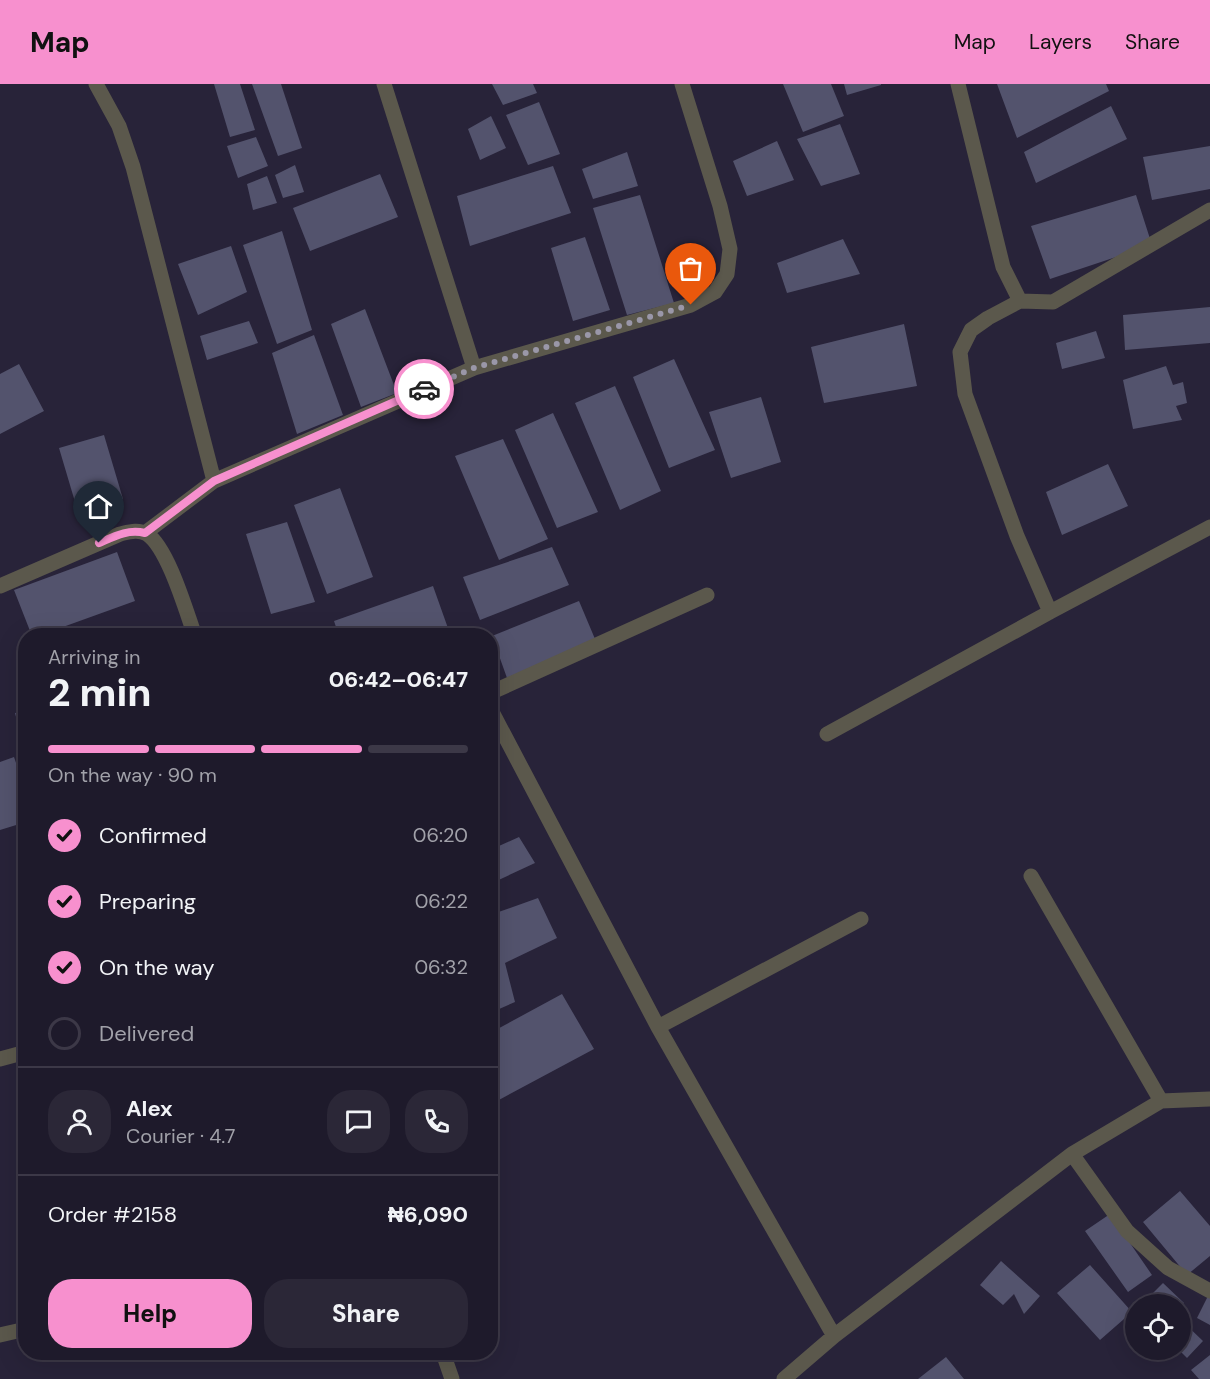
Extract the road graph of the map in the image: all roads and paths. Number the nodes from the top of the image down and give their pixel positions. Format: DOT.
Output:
graph roads {
  1 [pos="96,84"];
  2 [pos="384,84"];
  3 [pos="682,84"];
  4 [pos="958,84"];
  5 [pos="1210,210"];
  6 [pos="1020,301"];
  7 [pos="474,368"];
  8 [pos="214,481"];
  9 [pos="1210,527"];
  10 [pos="145,533"];
  11 [pos="0,586"];
  12 [pos="707,595"];
  13 [pos="1050,612"];
  14 [pos="192,628"];
  15 [pos="498,689"];
  16 [pos="498,723"];
  17 [pos="827,734"];
  18 [pos="1031,876"];
  19 [pos="861,919"];
  20 [pos="658,1027"];
  21 [pos="18,1054"];
  22 [pos="0,1059"];
  23 [pos="1210,1099"];
  24 [pos="1161,1101"];
  25 [pos="1072,1154"];
  26 [pos="1210,1292"];
  27 [pos="18,1331"];
  28 [pos="0,1335"];
  29 [pos="834,1336"];
  30 [pos="445,1360"];
  31 [pos="452,1379"];
  32 [pos="784,1379"];
  1 -- 8 [label="street"];
  2 -- 7 [label="street"];
  3 -- 7 [label="street"];
  4 -- 6 [label="street"];
  5 -- 6 [label="street"];
  6 -- 13 [label="street"];
  7 -- 8 [label="street"];
  8 -- 10 [label="street"];
  9 -- 13 [label="street"];
  10 -- 11 [label="street"];
  10 -- 14 [label="street"];
  12 -- 15 [label="street"];
  13 -- 17 [label="street"];
  16 -- 20 [label="street"];
  18 -- 24 [label="street"];
  19 -- 20 [label="street"];
  20 -- 29 [label="street"];
  21 -- 22 [label="street"];
  23 -- 24 [label="street"];
  24 -- 25 [label="street"];
  25 -- 26 [label="street"];
  25 -- 29 [label="street"];
  27 -- 28 [label="street"];
  29 -- 32 [label="street"];
  30 -- 31 [label="street"];
}
